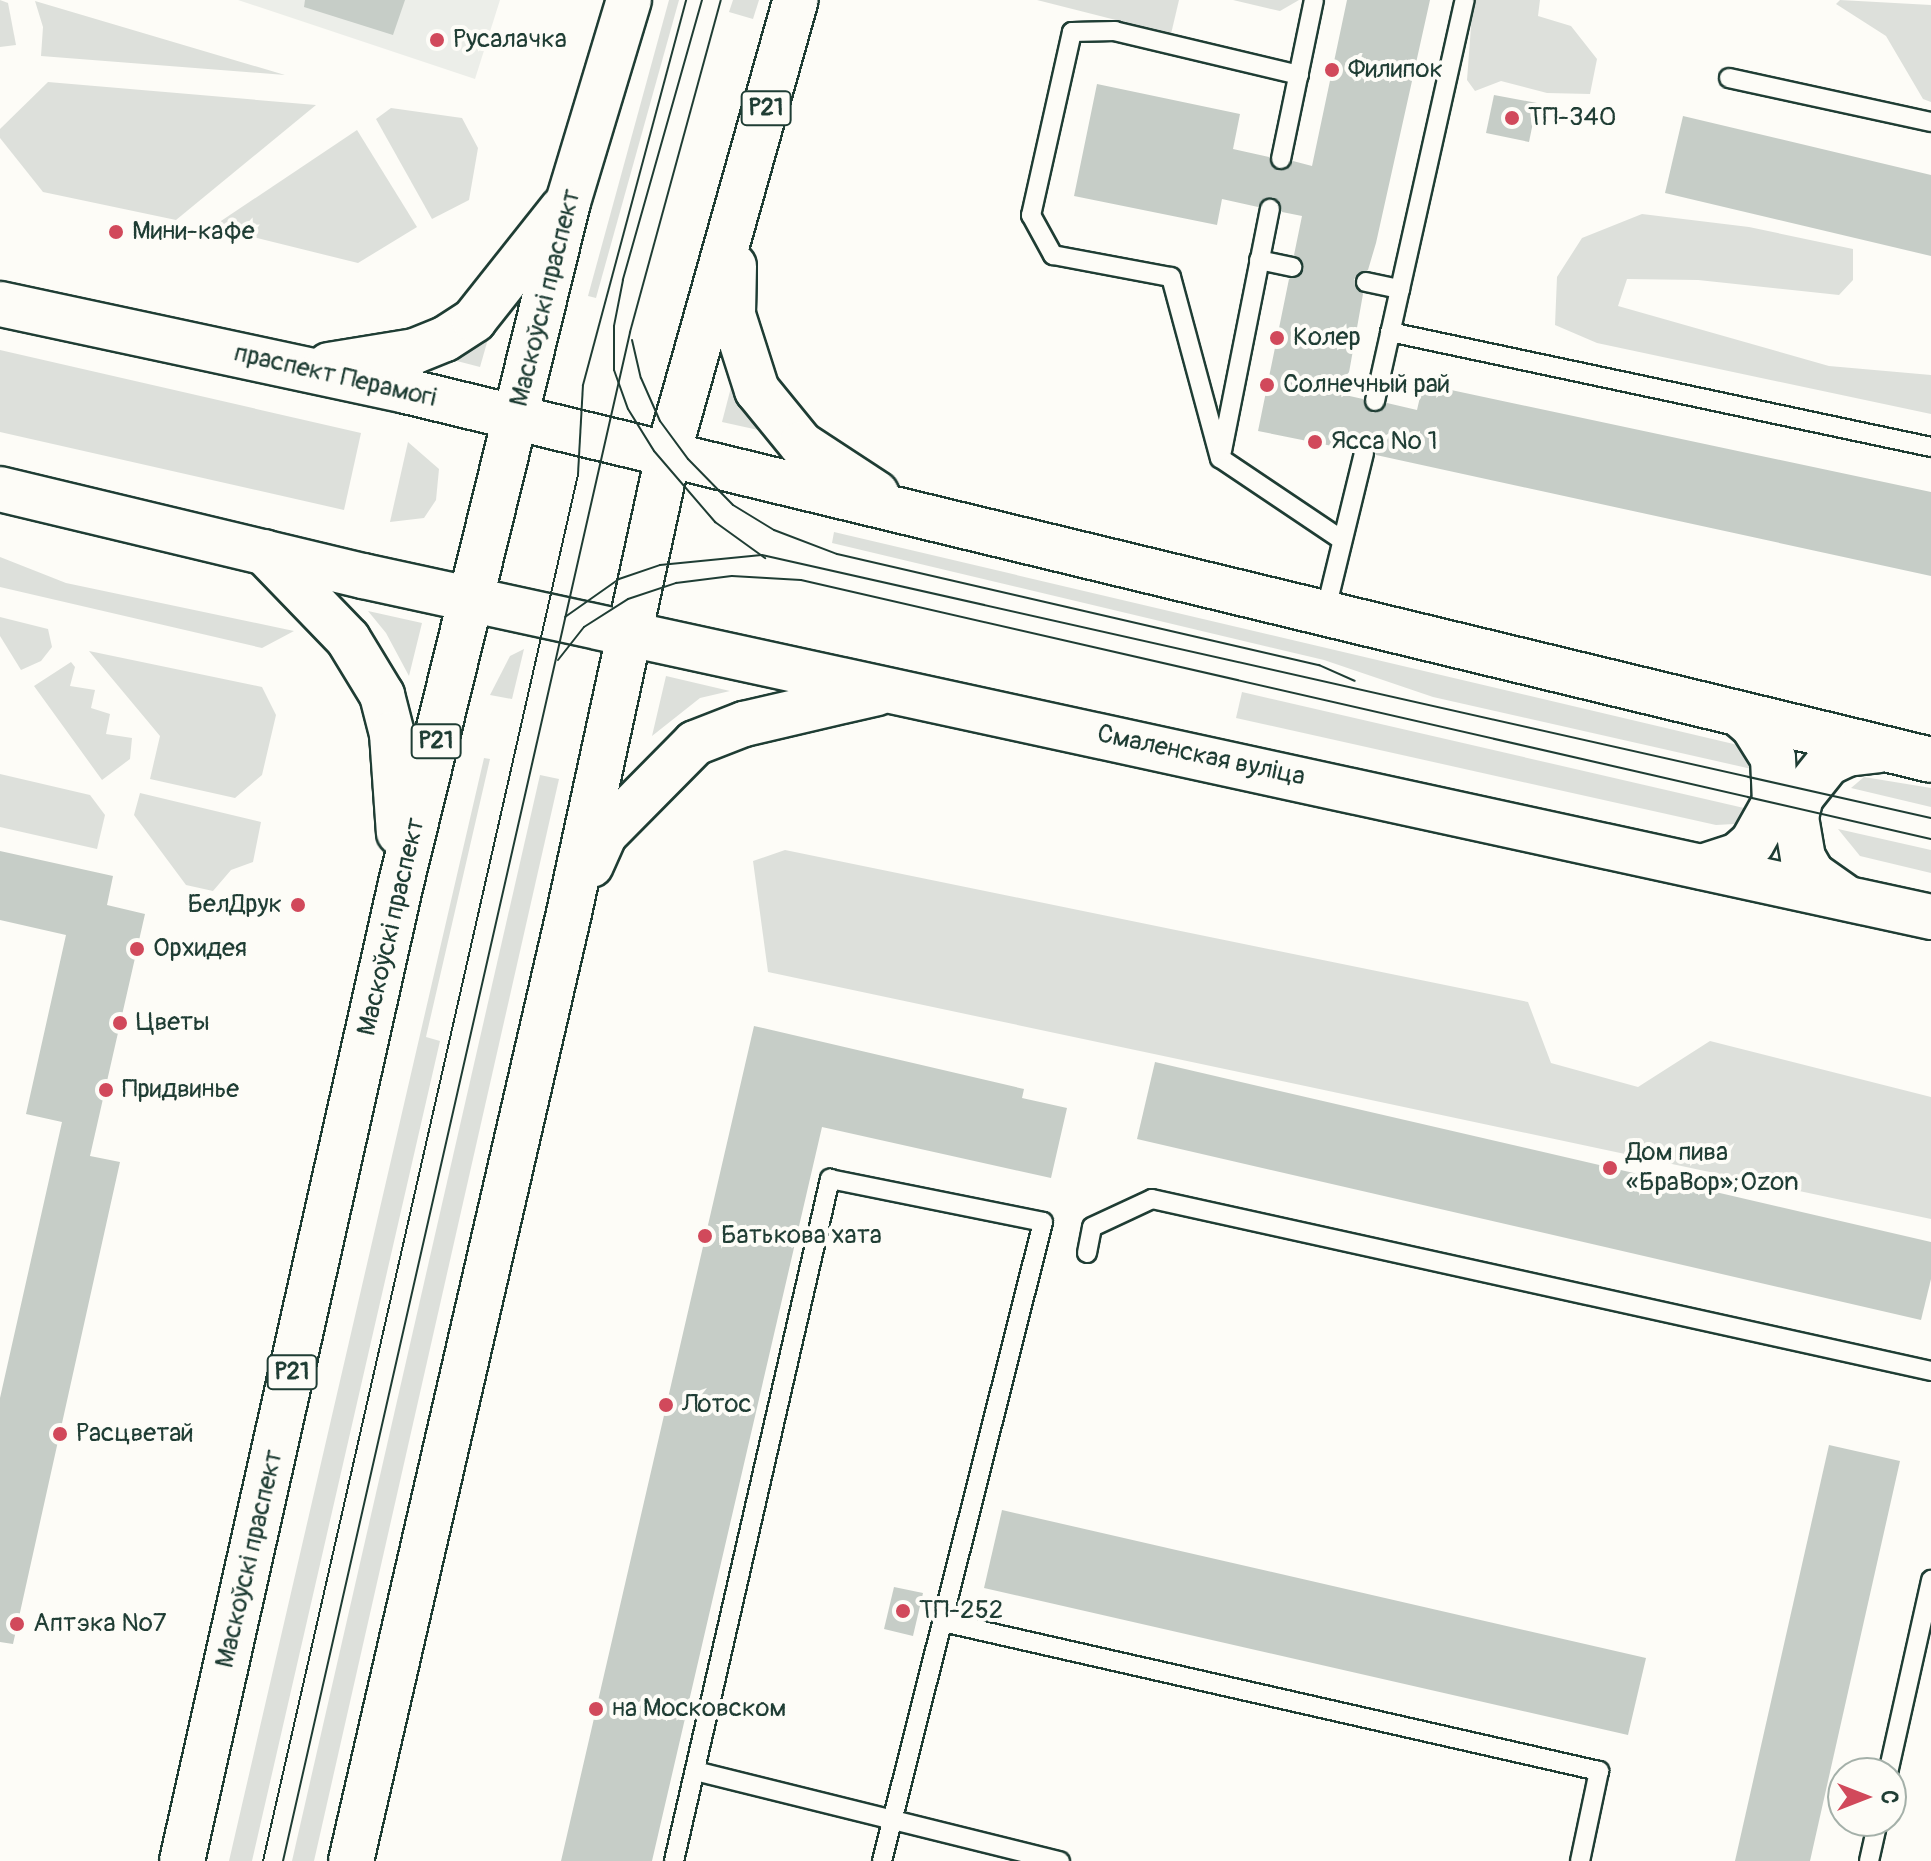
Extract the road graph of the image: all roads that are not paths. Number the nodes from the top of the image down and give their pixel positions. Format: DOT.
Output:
graph roads {
  1 [pos="629,0"];
  2 [pos="796,0"];
  3 [pos="1314,0"];
  4 [pos="1465,0"];
  5 [pos="1299,75"];
  6 [pos="1729,78"];
  7 [pos="1931,122"];
  8 [pos="1281,159"];
  9 [pos="568,202"];
  10 [pos="1270,209"];
  11 [pos="735,216"];
  12 [pos="1259,260"];
  13 [pos="1292,267"];
  14 [pos="1366,282"];
  15 [pos="1400,289"];
  16 [pos="0,304"];
  17 [pos="1390,332"];
  18 [pos="307,369"];
  19 [pos="1375,401"];
  20 [pos="515,418"];
  21 [pos="1931,447"];
  22 [pos="1364,453"];
  23 [pos="668,454"];
  24 [pos="1220,458"];
  25 [pos="0,489"];
  26 [pos="913,514"];
  27 [pos="1342,540"];
  28 [pos="264,552"];
  29 [pos="470,598"];
  30 [pos="1324,614"];
  31 [pos="632,631"];
  32 [pos="899,690"];
  33 [pos="1740,715"];
  34 [pos="1889,751"];
  35 [pos="1931,760"];
  36 [pos="1702,867"];
  37 [pos="401,883"];
  38 [pos="1848,898"];
  39 [pos="569,913"];
  40 [pos="1931,917"];
  41 [pos="1087,1253"];
  42 [pos="1931,1371"];
  43 [pos="1931,1580"];
  44 [pos="943,1622"];
  45 [pos="1892,1757"];
  46 [pos="695,1771"];
  47 [pos="893,1819"];
  48 [pos="1874,1837"];
  49 [pos="182,1861"];
  50 [pos="351,1861"];
  51 [pos="674,1861"];
  52 [pos="882,1861"];
  53 [pos="1060,1861"];
  54 [pos="1580,1861"];
  55 [pos="1869,1861"];
  1 -- 9 [label="main road, Маскоўскі праспект / Р21"];
  2 -- 11 [label="main road, Р21"];
  3 -- 5 [label="lane"];
  4 -- 15 [label="lane"];
  5 -- 8 [label="lane"];
  5 -- 24 [label="lane"];
  6 -- 7 [label="lane"];
  9 -- 18 [label="main road"];
  9 -- 20 [label="main road, Маскоўскі праспект / Р21"];
  10 -- 12 [label="lane"];
  11 -- 23 [label="main road, Р21"];
  11 -- 26 [label="main road"];
  12 -- 13 [label="lane"];
  12 -- 24 [label="lane"];
  14 -- 15 [label="lane"];
  15 -- 17 [label="lane"];
  16 -- 18 [label="main road, праспект Перамогі"];
  17 -- 19 [label="lane"];
  17 -- 21 [label="lane"];
  18 -- 20 [label="main road, праспект Перамогі"];
  20 -- 23 [label="main road, праспект Перамогі"];
  20 -- 29 [label="main road, Маскоўскі праспект / Р21"];
  22 -- 27 [label="lane"];
  23 -- 26 [label="main road"];
  23 -- 31 [label="main road, Р21"];
  24 -- 27 [label="lane"];
  25 -- 28 [label="main road"];
  26 -- 30 [label="main road"];
  27 -- 30 [label="lane"];
  28 -- 29 [label="main road"];
  28 -- 37 [label="main road"];
  29 -- 31 [label="main road, Смаленская вуліца"];
  29 -- 37 [label="main road, Маскоўскі праспект / Р21"];
  30 -- 33 [label="main road"];
  31 -- 32 [label="main road, Смаленская вуліца"];
  31 -- 39 [label="main road, Р21"];
  32 -- 36 [label="main road, Смаленская вуліца"];
  32 -- 39 [label="main road"];
  33 -- 34 [label="main road"];
  33 -- 36 [label="main road"];
  34 -- 35 [label="main road"];
  34 -- 38 [label="main road"];
  36 -- 38 [label="main road, Смаленская вуліца"];
  37 -- 49 [label="main road, Маскоўскі праспект / Р21"];
  38 -- 40 [label="main road, Смаленская вуліца"];
  39 -- 50 [label="main road, Р21"];
  41 -- 42 [label="lane"];
  43 -- 45 [label="lane"];
  44 -- 46 [label="lane"];
  44 -- 47 [label="lane"];
  44 -- 54 [label="lane"];
  46 -- 47 [label="lane"];
  46 -- 51 [label="lane"];
  47 -- 52 [label="lane"];
  47 -- 53 [label="lane"];
  48 -- 55 [label="lane"];
}
